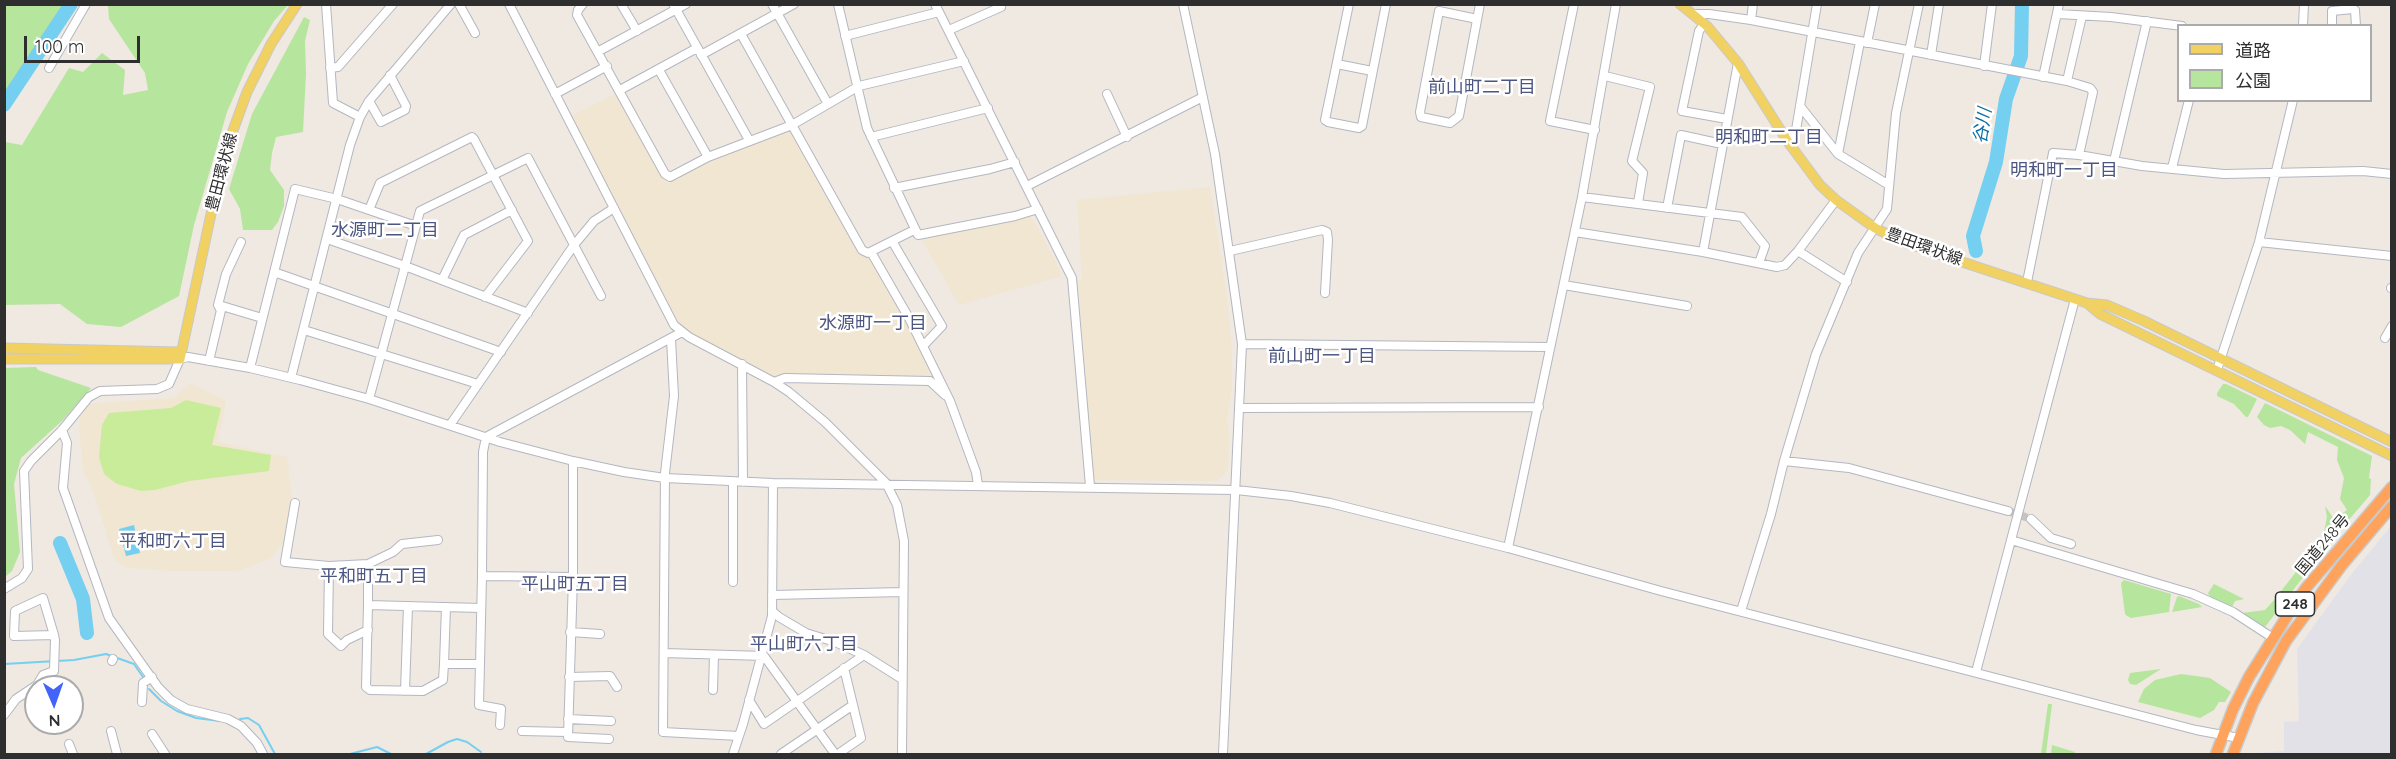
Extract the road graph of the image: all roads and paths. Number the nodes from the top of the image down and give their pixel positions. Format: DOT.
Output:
graph roads {
  1 [pos="86,4"];
  2 [pos="297,4"];
  3 [pos="326,4"];
  4 [pos="393,4"];
  5 [pos="451,4"];
  6 [pos="459,4"];
  7 [pos="509,4"];
  8 [pos="583,4"];
  9 [pos="621,4"];
  10 [pos="686,4"];
  11 [pos="772,4"];
  12 [pos="794,4"];
  13 [pos="838,4"];
  14 [pos="1000,4"];
  15 [pos="1183,4"];
  16 [pos="1349,4"];
  17 [pos="1386,4"];
  18 [pos="1480,4"];
  19 [pos="1574,4"];
  20 [pos="1616,4"];
  21 [pos="1680,4"];
  22 [pos="1754,4"];
  23 [pos="1817,4"];
  24 [pos="1875,4"];
  25 [pos="1919,4"];
  26 [pos="1939,4"];
  27 [pos="1992,4"];
  28 [pos="2059,4"];
  29 [pos="2304,4"];
  30 [pos="674,7"];
  31 [pos="937,8"];
  32 [pos="777,14"];
  33 [pos="1693,14"];
  34 [pos="2058,14"];
  35 [pos="2082,16"];
  36 [pos="1477,19"];
  37 [pos="1750,20"];
  38 [pos="2147,21"];
  39 [pos="1704,24"];
  40 [pos="2303,24"];
  41 [pos="2332,24"];
  42 [pos="2356,24"];
  43 [pos="2177,25"];
  44 [pos="949,30"];
  45 [pos="637,31"];
  46 [pos="1812,32"];
  47 [pos="475,33"];
  48 [pos="741,34"];
  49 [pos="845,36"];
  50 [pos="1864,42"];
  51 [pos="598,51"];
  52 [pos="1909,51"];
  53 [pos="699,52"];
  54 [pos="1931,56"];
  55 [pos="964,61"];
  56 [pos="1738,63"];
  57 [pos="1337,64"];
  58 [pos="607,66"];
  59 [pos="1984,66"];
  60 [pos="49,68"];
  61 [pos="330,68"];
  62 [pos="659,70"];
  63 [pos="1372,71"];
  64 [pos="390,75"];
  65 [pos="1605,76"];
  66 [pos="2043,77"];
  67 [pos="2067,81"];
  68 [pos="859,86"];
  69 [pos="620,90"];
  70 [pos="555,94"];
  71 [pos="1107,94"];
  72 [pos="1203,97"];
  73 [pos="369,101"];
  74 [pos="2188,102"];
  75 [pos="2292,102"];
  76 [pos="828,104"];
  77 [pos="1800,106"];
  78 [pos="988,108"];
  79 [pos="360,117"];
  80 [pos="1727,119"];
  81 [pos="792,125"];
  82 [pos="1595,130"];
  83 [pos="871,136"];
  84 [pos="1127,137"];
  85 [pos="749,140"];
  86 [pos="1788,142"];
  87 [pos="1722,144"];
  88 [pos="1838,154"];
  89 [pos="2079,155"];
  90 [pos="708,157"];
  91 [pos="2114,161"];
  92 [pos="1015,162"];
  93 [pos="2172,168"];
  94 [pos="2274,174"];
  95 [pos="2391,174"];
  96 [pos="494,175"];
  97 [pos="1889,185"];
  98 [pos="1027,186"];
  99 [pos="894,188"];
  100 [pos="1582,197"];
  101 [pos="337,199"];
  102 [pos="1836,200"];
  103 [pos="1638,203"];
  104 [pos="614,208"];
  105 [pos="1667,208"];
  106 [pos="1038,209"];
  107 [pos="369,210"];
  108 [pos="512,210"];
  109 [pos="1710,213"];
  110 [pos="416,226"];
  111 [pos="1875,228"];
  112 [pos="914,230"];
  113 [pos="1575,232"];
  114 [pos="327,239"];
  115 [pos="892,241"];
  116 [pos="241,242"];
  117 [pos="2259,242"];
  118 [pos="574,245"];
  119 [pos="1798,250"];
  120 [pos="1230,251"];
  121 [pos="871,252"];
  122 [pos="1703,252"];
  123 [pos="2391,256"];
  124 [pos="1759,263"];
  125 [pos="405,266"];
  126 [pos="274,272"];
  127 [pos="442,280"];
  128 [pos="1847,282"];
  129 [pos="2027,282"];
  130 [pos="1564,285"];
  131 [pos="315,286"];
  132 [pos="1325,292"];
  133 [pos="601,296"];
  134 [pos="485,297"];
  135 [pos="2075,299"];
  136 [pos="2087,303"];
  137 [pos="1687,306"];
  138 [pos="221,310"];
  139 [pos="391,313"];
  140 [pos="528,313"];
  141 [pos="262,318"];
  142 [pos="2391,326"];
  143 [pos="304,330"];
  144 [pos="682,332"];
  145 [pos="2385,338"];
  146 [pos="671,339"];
  147 [pos="1242,344"];
  148 [pos="923,346"];
  149 [pos="1550,347"];
  150 [pos="4,348"];
  151 [pos="501,352"];
  152 [pos="183,356"];
  153 [pos="381,356"];
  154 [pos="4,359"];
  155 [pos="2222,359"];
  156 [pos="209,361"];
  157 [pos="742,364"];
  158 [pos="250,368"];
  159 [pos="2217,370"];
  160 [pos="291,378"];
  161 [pos="774,382"];
  162 [pos="477,384"];
  163 [pos="369,399"];
  164 [pos="950,400"];
  165 [pos="1539,406"];
  166 [pos="1239,408"];
  167 [pos="450,425"];
  168 [pos="62,430"];
  169 [pos="486,437"];
  170 [pos="2391,442"];
  171 [pos="2391,456"];
  172 [pos="573,461"];
  173 [pos="1784,461"];
  174 [pos="665,478"];
  175 [pos="734,482"];
  176 [pos="743,482"];
  177 [pos="772,483"];
  178 [pos="886,483"];
  179 [pos="978,485"];
  180 [pos="1090,486"];
  181 [pos="2391,487"];
  182 [pos="1236,490"];
  183 [pos="295,503"];
  184 [pos="2391,506"];
  185 [pos="2008,511"];
  186 [pos="2031,519"];
  187 [pos="438,540"];
  188 [pos="2011,540"];
  189 [pos="2071,544"];
  190 [pos="1508,548"];
  191 [pos="368,564"];
  192 [pos="329,566"];
  193 [pos="482,576"];
  194 [pos="573,577"];
  195 [pos="732,582"];
  196 [pos="4,589"];
  197 [pos="903,592"];
  198 [pos="772,595"];
  199 [pos="368,605"];
  200 [pos="408,606"];
  201 [pos="446,607"];
  202 [pos="481,608"];
  203 [pos="772,611"];
  204 [pos="1741,611"];
  205 [pos="369,630"];
  206 [pos="570,632"];
  207 [pos="600,634"];
  208 [pos="54,635"];
  209 [pos="2273,638"];
  210 [pos="664,653"];
  211 [pos="714,655"];
  212 [pos="760,656"];
  213 [pos="864,656"];
  214 [pos="444,664"];
  215 [pos="480,664"];
  216 [pos="844,668"];
  217 [pos="1976,672"];
  218 [pos="152,677"];
  219 [pos="569,677"];
  220 [pos="902,679"];
  221 [pos="617,687"];
  222 [pos="713,690"];
  223 [pos="405,691"];
  224 [pos="749,700"];
  225 [pos="797,701"];
  226 [pos="142,702"];
  227 [pos="853,705"];
  228 [pos="4,715"];
  229 [pos="568,719"];
  230 [pos="611,721"];
  231 [pos="500,725"];
  232 [pos="818,730"];
  233 [pos="111,731"];
  234 [pos="522,731"];
  235 [pos="568,732"];
  236 [pos="152,734"];
  237 [pos="2222,735"];
  238 [pos="739,736"];
  239 [pos="2239,738"];
  240 [pos="609,739"];
  241 [pos="69,744"];
  242 [pos="72,754"];
  243 [pos="117,754"];
  244 [pos="165,754"];
  245 [pos="263,754"];
  246 [pos="733,754"];
  247 [pos="782,754"];
  248 [pos="836,754"];
  249 [pos="902,754"];
  250 [pos="1223,754"];
  251 [pos="2216,754"];
  252 [pos="2233,754"];
  1 -- 60 [label="street"];
  2 -- 152 [label="main road, 豊田環状線"];
  3 -- 61 [label="street"];
  4 -- 61 [label="street"];
  5 -- 64 [label="street"];
  6 -- 47 [label="street"];
  7 -- 70 [label="street"];
  8 -- 51 [label="street"];
  9 -- 45 [label="street"];
  10 -- 30 [label="street"];
  11 -- 32 [label="street"];
  12 -- 32 [label="street"];
  13 -- 49 [label="street"];
  14 -- 44 [label="street"];
  15 -- 72 [label="street"];
  16 -- 57 [label="street"];
  17 -- 63 [label="street"];
  18 -- 36 [label="street"];
  19 -- 82 [label="street"];
  20 -- 65 [label="street"];
  21 -- 33 [label="main road, 豊田環状線"];
  22 -- 37 [label="street"];
  23 -- 46 [label="street"];
  24 -- 50 [label="street"];
  25 -- 52 [label="street"];
  26 -- 54 [label="street"];
  27 -- 59 [label="street"];
  28 -- 34 [label="street"];
  29 -- 40 [label="street"];
  30 -- 45 [label="street"];
  30 -- 53 [label="street"];
  31 -- 44 [label="street"];
  31 -- 49 [label="street"];
  32 -- 48 [label="street"];
  32 -- 76 [label="street"];
  33 -- 37 [label="street"];
  33 -- 39 [label="main road, 豊田環状線"];
  34 -- 35 [label="street"];
  34 -- 66 [label="street"];
  35 -- 38 [label="street"];
  35 -- 67 [label="street"];
  36 -- 36 [label="street"];
  37 -- 46 [label="street"];
  38 -- 43 [label="street"];
  38 -- 91 [label="street"];
  39 -- 56 [label="main road, 豊田環状線"];
  39 -- 80 [label="street"];
  41 -- 42 [label="street"];
  44 -- 55 [label="street"];
  45 -- 51 [label="street"];
  46 -- 50 [label="street"];
  46 -- 77 [label="street"];
  48 -- 53 [label="street"];
  48 -- 81 [label="street"];
  49 -- 68 [label="street"];
  50 -- 52 [label="street"];
  50 -- 88 [label="street"];
  51 -- 58 [label="street"];
  52 -- 54 [label="street"];
  52 -- 97 [label="street"];
  53 -- 62 [label="street"];
  53 -- 85 [label="street"];
  54 -- 59 [label="street"];
  55 -- 68 [label="street"];
  55 -- 78 [label="street"];
  56 -- 80 [label="street"];
  56 -- 86 [label="main road, 豊田環状線"];
  57 -- 63 [label="street"];
  57 -- 63 [label="street"];
  58 -- 69 [label="street"];
  58 -- 70 [label="street"];
  59 -- 66 [label="street"];
  61 -- 79 [label="street"];
  62 -- 69 [label="street"];
  62 -- 90 [label="street"];
  64 -- 73 [label="street"];
  64 -- 73 [label="street"];
  65 -- 82 [label="street"];
  65 -- 103 [label="street"];
  66 -- 67 [label="street"];
  67 -- 89 [label="street"];
  68 -- 76 [label="street"];
  68 -- 83 [label="street"];
  69 -- 90 [label="street"];
  70 -- 104 [label="street"];
  71 -- 84 [label="street"];
  72 -- 84 [label="street"];
  72 -- 120 [label="street"];
  73 -- 79 [label="street"];
  74 -- 93 [label="street"];
  75 -- 94 [label="street"];
  76 -- 81 [label="street"];
  77 -- 86 [label="street"];
  77 -- 88 [label="street"];
  78 -- 83 [label="street"];
  78 -- 92 [label="street"];
  79 -- 101 [label="street"];
  80 -- 87 [label="street"];
  81 -- 85 [label="street"];
  81 -- 121 [label="street"];
  82 -- 100 [label="street"];
  83 -- 99 [label="street"];
  84 -- 98 [label="street"];
  85 -- 90 [label="street"];
  86 -- 102 [label="main road, 豊田環状線"];
  87 -- 105 [label="street"];
  87 -- 109 [label="street"];
  88 -- 97 [label="street"];
  89 -- 91 [label="street"];
  89 -- 129 [label="street"];
  91 -- 93 [label="street"];
  92 -- 98 [label="street"];
  92 -- 99 [label="street"];
  93 -- 94 [label="street"];
  94 -- 95 [label="street"];
  94 -- 117 [label="street"];
  96 -- 107 [label="street"];
  96 -- 108 [label="street"];
  96 -- 110 [label="street"];
  96 -- 118 [label="street"];
  97 -- 111 [label="street"];
  98 -- 106 [label="street"];
  99 -- 112 [label="street"];
  100 -- 103 [label="street"];
  100 -- 113 [label="street"];
  101 -- 107 [label="street"];
  101 -- 114 [label="street"];
  101 -- 126 [label="street"];
  102 -- 111 [label="main road, 豊田環状線"];
  102 -- 119 [label="street"];
  103 -- 105 [label="street"];
  104 -- 118 [label="street"];
  104 -- 144 [label="street"];
  105 -- 109 [label="street"];
  106 -- 112 [label="street"];
  106 -- 180 [label="street"];
  107 -- 110 [label="street"];
  108 -- 127 [label="street"];
  108 -- 134 [label="street"];
  109 -- 122 [label="street"];
  109 -- 124 [label="street"];
  110 -- 125 [label="street"];
  111 -- 128 [label="street"];
  111 -- 129 [label="main road, 豊田環状線"];
  112 -- 115 [label="street"];
  113 -- 122 [label="street"];
  113 -- 130 [label="street"];
  114 -- 125 [label="street"];
  114 -- 131 [label="street"];
  115 -- 121 [label="street"];
  115 -- 148 [label="street"];
  116 -- 138 [label="street"];
  117 -- 123 [label="street"];
  117 -- 155 [label="street"];
  118 -- 133 [label="street"];
  118 -- 140 [label="street"];
  119 -- 124 [label="street"];
  119 -- 128 [label="street"];
  120 -- 132 [label="street"];
  120 -- 147 [label="street"];
  121 -- 148 [label="street"];
  122 -- 124 [label="street"];
  125 -- 127 [label="street"];
  125 -- 139 [label="street"];
  126 -- 131 [label="street"];
  126 -- 141 [label="street"];
  127 -- 134 [label="street"];
  128 -- 173 [label="street"];
  129 -- 135 [label="main road, 豊田環状線"];
  130 -- 137 [label="street"];
  130 -- 149 [label="street"];
  131 -- 139 [label="street"];
  131 -- 143 [label="street"];
  134 -- 140 [label="street"];
  135 -- 136 [label="main road, 豊田環状線"];
  135 -- 188 [label="street"];
  136 -- 155 [label="main road, 豊田環状線"];
  136 -- 159 [label="main road, 豊田環状線"];
  138 -- 141 [label="street"];
  138 -- 156 [label="street"];
  139 -- 151 [label="street"];
  139 -- 153 [label="street"];
  140 -- 151 [label="street"];
  141 -- 158 [label="street"];
  142 -- 145 [label="street"];
  143 -- 153 [label="street"];
  143 -- 160 [label="street"];
  144 -- 146 [label="street"];
  144 -- 157 [label="street"];
  146 -- 169 [label="street"];
  146 -- 174 [label="street"];
  147 -- 149 [label="street"];
  147 -- 166 [label="street"];
  148 -- 164 [label="street"];
  149 -- 165 [label="street"];
  150 -- 152 [label="main road"];
  151 -- 162 [label="street"];
  152 -- 154 [label="main road"];
  152 -- 156 [label="street"];
  152 -- 168 [label="street"];
  153 -- 162 [label="street"];
  153 -- 163 [label="street"];
  155 -- 159 [label="street"];
  155 -- 170 [label="main road, 豊田環状線"];
  156 -- 158 [label="street"];
  157 -- 161 [label="street"];
  157 -- 176 [label="street"];
  158 -- 160 [label="street"];
  159 -- 171 [label="main road, 豊田環状線"];
  160 -- 163 [label="street"];
  161 -- 164 [label="street"];
  161 -- 178 [label="street"];
  162 -- 167 [label="street"];
  163 -- 167 [label="street"];
  164 -- 179 [label="street"];
  165 -- 166 [label="street"];
  165 -- 190 [label="street"];
  166 -- 182 [label="street"];
  167 -- 169 [label="street"];
  168 -- 196 [label="street"];
  168 -- 218 [label="street"];
  169 -- 172 [label="street"];
  169 -- 193 [label="street"];
  172 -- 174 [label="street"];
  172 -- 194 [label="street"];
  173 -- 185 [label="street"];
  173 -- 204 [label="street"];
  174 -- 175 [label="street"];
  174 -- 210 [label="street"];
  175 -- 176 [label="street"];
  175 -- 195 [label="street"];
  176 -- 177 [label="street"];
  177 -- 178 [label="street"];
  177 -- 198 [label="street"];
  178 -- 179 [label="street"];
  178 -- 197 [label="street"];
  179 -- 180 [label="street"];
  180 -- 182 [label="street"];
  181 -- 209 [label="highway, 国道248号 / 248"];
  182 -- 190 [label="street"];
  182 -- 250 [label="street"];
  183 -- 192 [label="street"];
  184 -- 239 [label="highway, 国道248号 / 248"];
  186 -- 189 [label="street"];
  187 -- 191 [label="street"];
  188 -- 209 [label="street"];
  188 -- 217 [label="street"];
  190 -- 204 [label="street"];
  191 -- 192 [label="street"];
  191 -- 199 [label="street"];
  192 -- 205 [label="street"];
  193 -- 194 [label="street"];
  193 -- 202 [label="street"];
  194 -- 206 [label="street"];
  197 -- 198 [label="street"];
  197 -- 220 [label="street"];
  198 -- 203 [label="street"];
  199 -- 200 [label="street"];
  199 -- 205 [label="street"];
  200 -- 201 [label="street"];
  200 -- 223 [label="street"];
  201 -- 202 [label="street"];
  201 -- 214 [label="street"];
  202 -- 215 [label="street"];
  203 -- 212 [label="street"];
  203 -- 213 [label="street"];
  204 -- 217 [label="street"];
  205 -- 223 [label="street"];
  206 -- 207 [label="street"];
  206 -- 219 [label="street"];
  208 -- 208 [label="street"];
  208 -- 228 [label="street"];
  209 -- 237 [label="highway, 国道248号 / 248"];
  210 -- 211 [label="street"];
  210 -- 238 [label="street"];
  211 -- 212 [label="street"];
  211 -- 222 [label="street"];
  212 -- 224 [label="street"];
  212 -- 225 [label="street"];
  213 -- 216 [label="street"];
  213 -- 220 [label="street"];
  214 -- 215 [label="street"];
  214 -- 223 [label="street"];
  215 -- 231 [label="street"];
  216 -- 225 [label="street"];
  216 -- 227 [label="street"];
  217 -- 237 [label="street"];
  218 -- 226 [label="street"];
  218 -- 245 [label="street"];
  219 -- 221 [label="street"];
  219 -- 229 [label="street"];
  220 -- 249 [label="street"];
  224 -- 225 [label="street"];
  224 -- 238 [label="street"];
  225 -- 232 [label="street"];
  227 -- 232 [label="street"];
  227 -- 248 [label="street"];
  229 -- 230 [label="street"];
  229 -- 235 [label="street"];
  232 -- 247 [label="street"];
  232 -- 248 [label="street"];
  233 -- 243 [label="street"];
  234 -- 235 [label="street"];
  235 -- 240 [label="street"];
  236 -- 244 [label="street"];
  237 -- 239 [label="street"];
  237 -- 251 [label="highway, 国道248号 / 248"];
  238 -- 246 [label="street"];
  239 -- 252 [label="highway, 国道248号 / 248"];
  241 -- 242 [label="street"];
}
